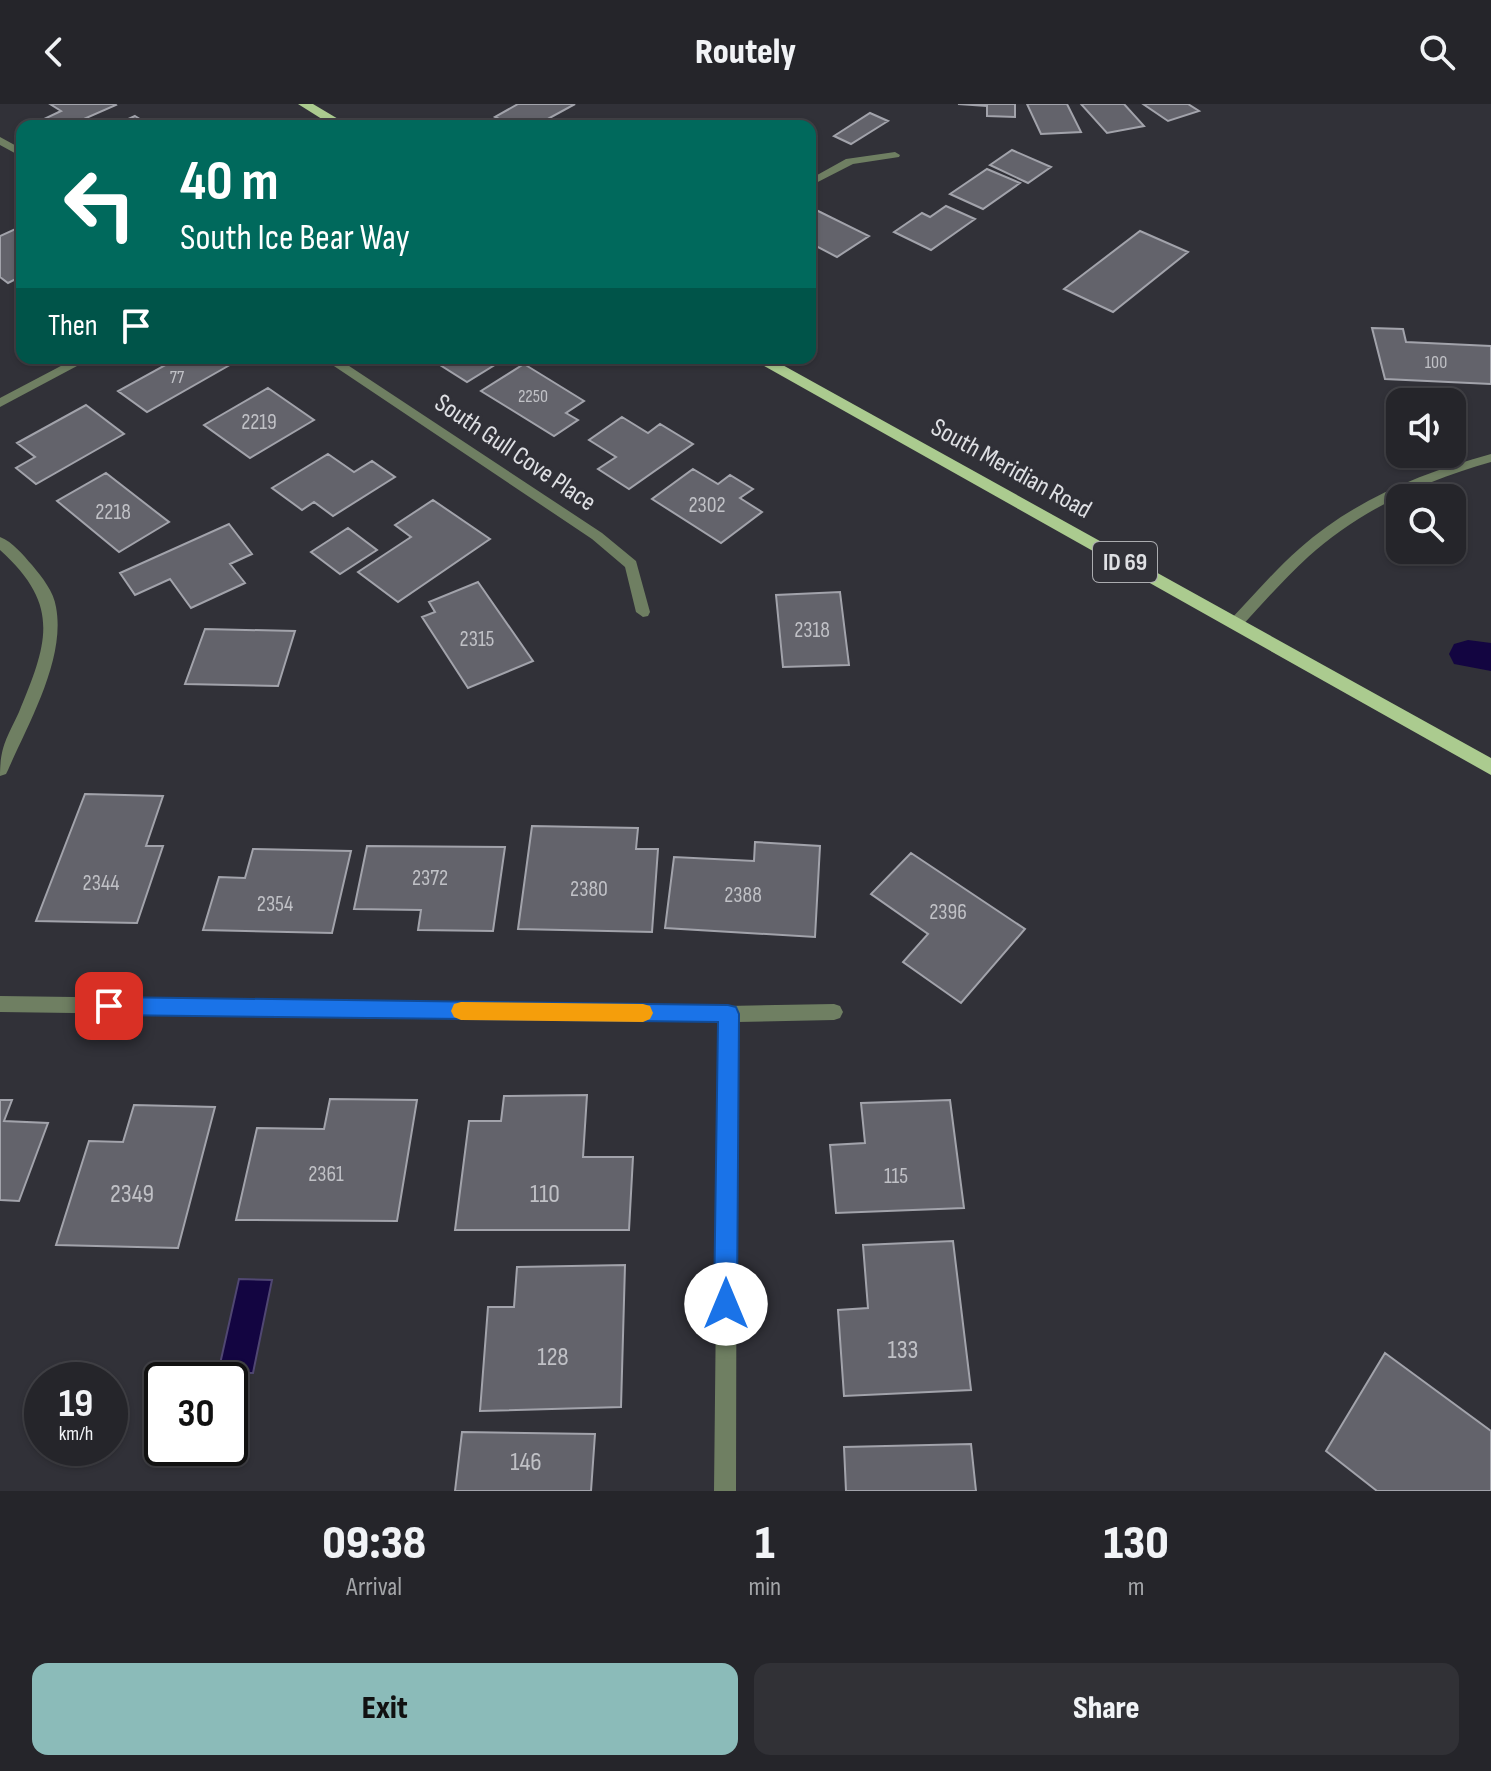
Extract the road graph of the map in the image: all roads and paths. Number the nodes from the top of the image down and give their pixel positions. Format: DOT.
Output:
graph roads {
  1 [pos="304,104"];
  2 [pos="332,120"];
  3 [pos="895,155"];
  4 [pos="816,180"];
  5 [pos="75,364"];
  6 [pos="337,364"];
  7 [pos="769,364"];
  8 [pos="0,403"];
  9 [pos="1491,458"];
  10 [pos="0,542"];
  11 [pos="643,612"];
  12 [pos="1235,624"];
  13 [pos="1491,767"];
  14 [pos="0,770"];
  15 [pos="0,1004"];
  16 [pos="834,1012"];
  17 [pos="728,1014"];
  18 [pos="725,1491"];
  1 -- 2 [label="main road"];
  3 -- 4 [label="street"];
  5 -- 8 [label="street"];
  6 -- 11 [label="street, South Gull Cove Place"];
  7 -- 12 [label="main road, South Meridian Road / ID 69"];
  9 -- 12 [label="street"];
  10 -- 14 [label="street"];
  12 -- 13 [label="main road, South Meridian Road / ID 69"];
  15 -- 17 [label="street"];
  16 -- 17 [label="street"];
  17 -- 18 [label="street"];
}
